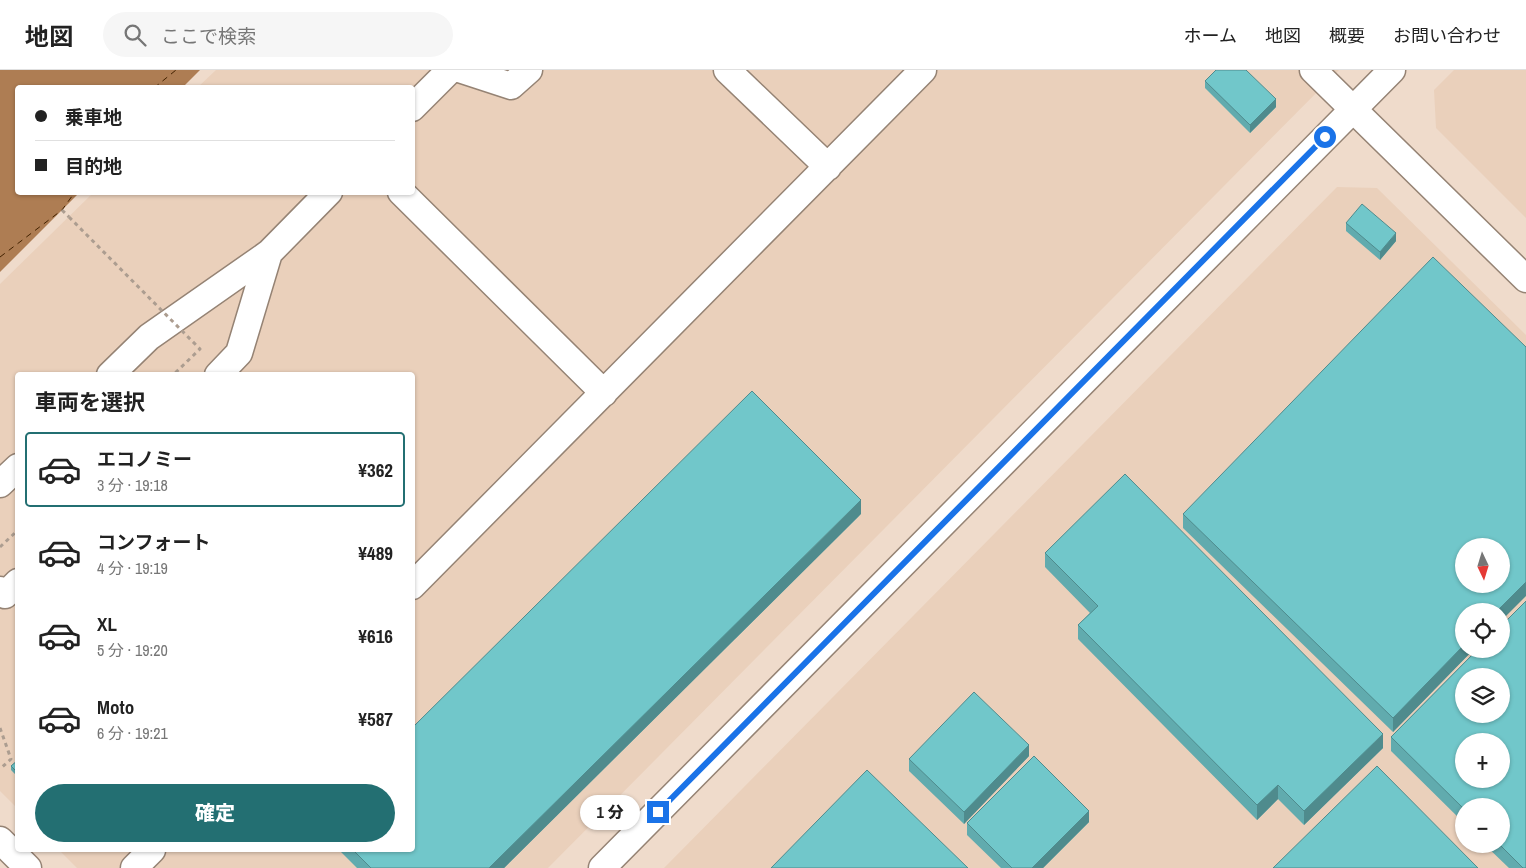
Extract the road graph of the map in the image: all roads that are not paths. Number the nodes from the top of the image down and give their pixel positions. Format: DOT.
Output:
graph roads {
  1 [pos="450,70"];
  2 [pos="462,70"];
  3 [pos="529,70"];
  4 [pos="727,70"];
  5 [pos="924,70"];
  6 [pos="1313,70"];
  7 [pos="1392,70"];
  8 [pos="415,105"];
  9 [pos="1353,109"];
  10 [pos="828,167"];
  11 [pos="326,195"];
  12 [pos="404,195"];
  13 [pos="269,253"];
  14 [pos="1526,279"];
  15 [pos="113,372"];
  16 [pos="221,372"];
  17 [pos="604,393"];
  18 [pos="15,470"];
  19 [pos="0,484"];
  20 [pos="415,583"];
  21 [pos="15,585"];
  22 [pos="0,590"];
  23 [pos="0,840"];
  24 [pos="28,868"];
  25 [pos="602,868"];
  1 -- 8 [label="street"];
  2 -- 3 [label="street"];
  4 -- 10 [label="street"];
  5 -- 10 [label="street"];
  6 -- 9 [label="street"];
  7 -- 9 [label="street"];
  9 -- 14 [label="street"];
  9 -- 25 [label="street"];
  10 -- 17 [label="street"];
  11 -- 13 [label="street"];
  12 -- 17 [label="street"];
  13 -- 15 [label="street"];
  13 -- 16 [label="street"];
  17 -- 20 [label="street"];
  18 -- 19 [label="street"];
  21 -- 22 [label="street"];
  23 -- 24 [label="street"];
}
